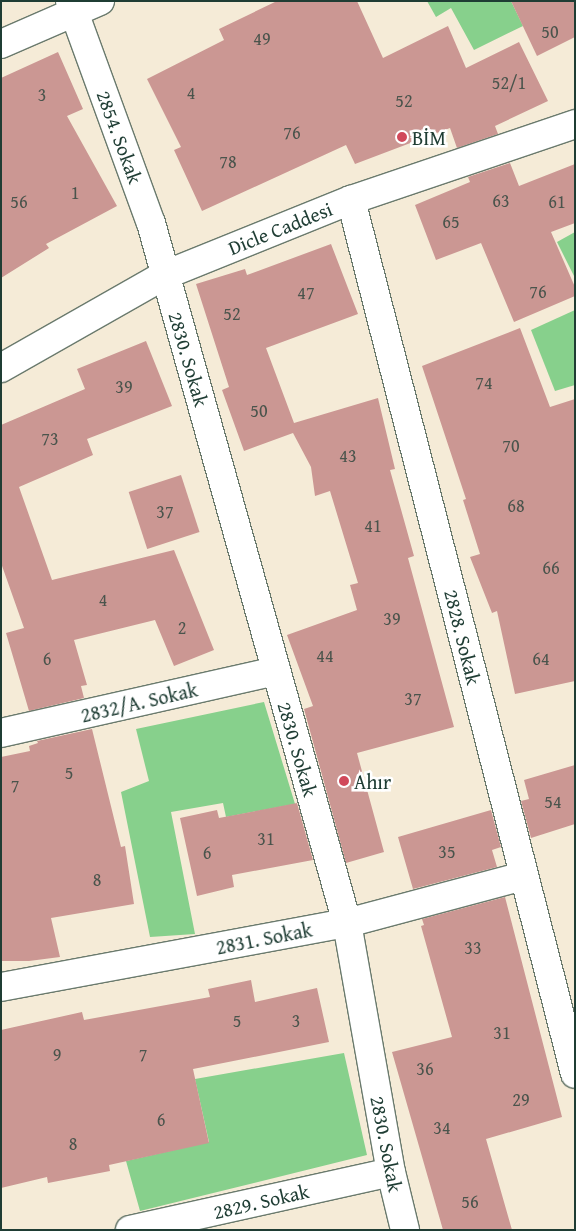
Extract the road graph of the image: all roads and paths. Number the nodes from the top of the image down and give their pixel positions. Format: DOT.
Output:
graph roads {
  1 [pos="100,1"];
  2 [pos="72,7"];
  3 [pos="1,44"];
  4 [pos="575,124"];
  5 [pos="351,200"];
  6 [pos="165,275"];
  7 [pos="1,368"];
  8 [pos="276,671"];
  9 [pos="1,733"];
  10 [pos="524,876"];
  11 [pos="347,923"];
  12 [pos="1,987"];
  13 [pos="575,1074"];
  14 [pos="391,1172"];
  15 [pos="130,1230"];
  16 [pos="405,1230"];
  1 -- 2 [label="street"];
  2 -- 3 [label="street"];
  2 -- 6 [label="street, 2854. Sokak"];
  4 -- 5 [label="street, Dicle Caddesi"];
  5 -- 6 [label="street, Dicle Caddesi"];
  5 -- 10 [label="street, 2828. Sokak"];
  6 -- 7 [label="street, Dicle Caddesi"];
  6 -- 8 [label="street, 2830. Sokak"];
  8 -- 9 [label="street, 2832/A. Sokak"];
  8 -- 11 [label="street, 2830. Sokak"];
  10 -- 11 [label="street, 2831. Sokak"];
  10 -- 13 [label="street, 2828. Sokak"];
  11 -- 12 [label="street, 2831. Sokak"];
  11 -- 14 [label="street, 2830. Sokak"];
  14 -- 15 [label="street, 2829. Sokak"];
  14 -- 16 [label="street, 2830. Sokak"];
}
